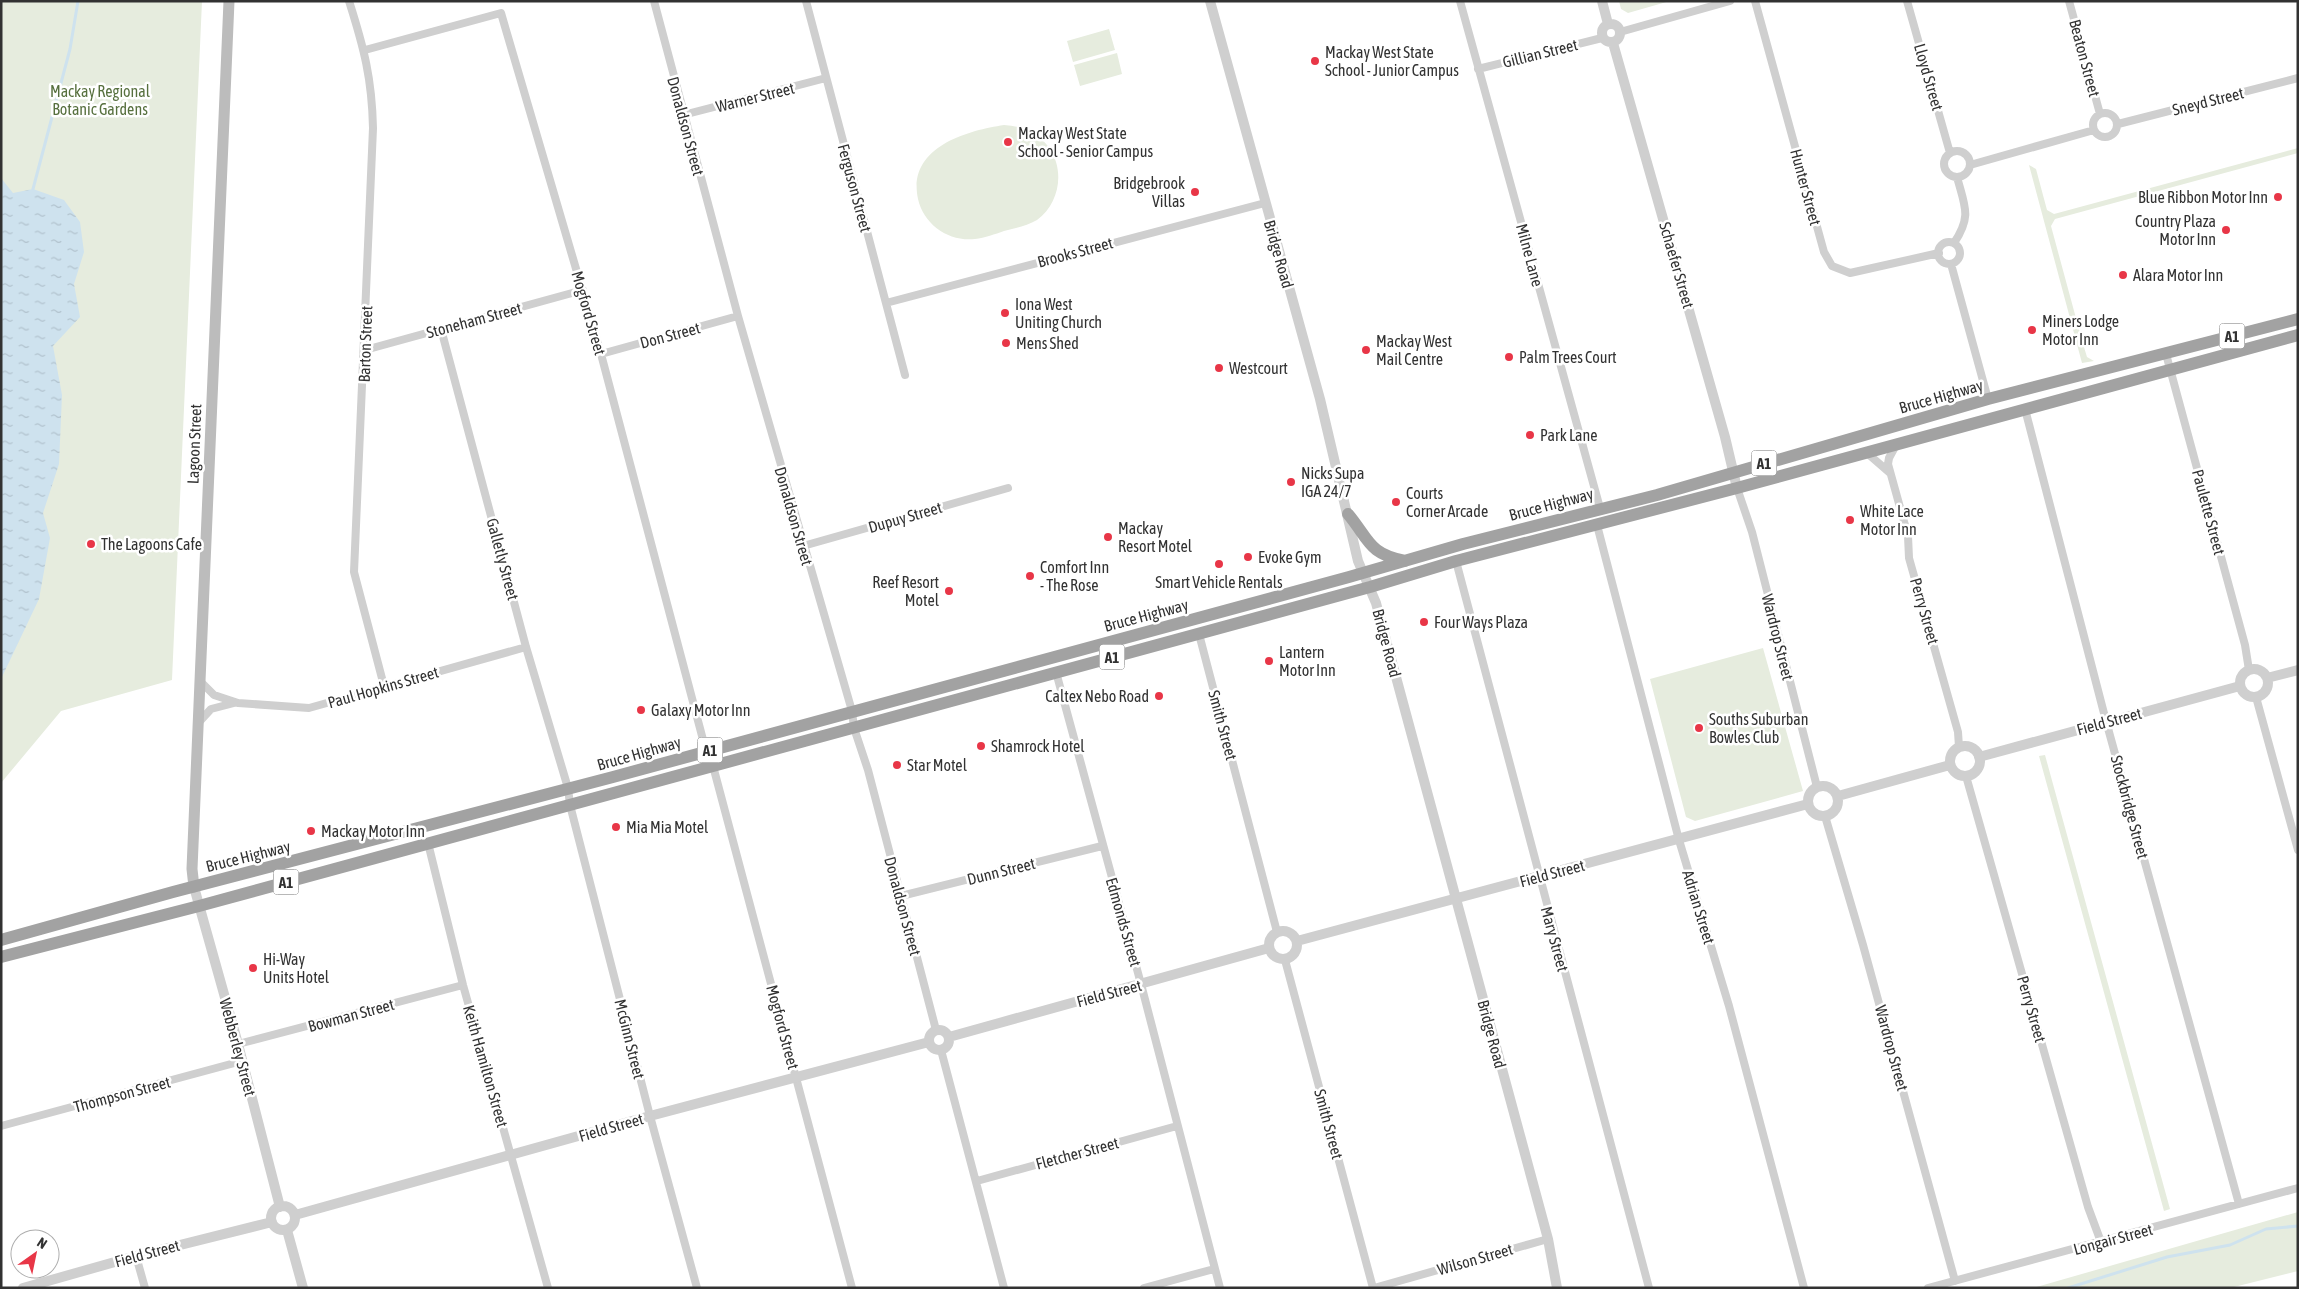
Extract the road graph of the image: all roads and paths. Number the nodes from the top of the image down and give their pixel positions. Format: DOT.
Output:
graph roads {
  1 [pos="229,1"];
  2 [pos="349,1"];
  3 [pos="654,1"];
  4 [pos="806,1"];
  5 [pos="1210,1"];
  6 [pos="1460,1"];
  7 [pos="1602,1"];
  8 [pos="1730,1"];
  9 [pos="1755,1"];
  10 [pos="1907,1"];
  11 [pos="2069,1"];
  12 [pos="1608,24"];
  13 [pos="1620,32"];
  14 [pos="1602,38"];
  15 [pos="1613,43"];
  16 [pos="365,50"];
  17 [pos="1478,69"];
  18 [pos="826,78"];
  19 [pos="2298,78"];
  20 [pos="2100,114"];
  21 [pos="683,115"];
  22 [pos="2118,124"];
  23 [pos="2094,130"];
  24 [pos="1950,153"];
  25 [pos="1970,164"];
  26 [pos="1957,177"];
  27 [pos="1265,203"];
  28 [pos="1954,244"];
  29 [pos="1939,254"];
  30 [pos="1951,264"];
  31 [pos="583,290"];
  32 [pos="886,303"];
  33 [pos="738,316"];
  34 [pos="2298,318"];
  35 [pos="441,329"];
  36 [pos="2298,336"];
  37 [pos="365,350"];
  38 [pos="601,354"];
  39 [pos="2166,354"];
  40 [pos="2170,370"];
  41 [pos="905,375"];
  42 [pos="1988,399"];
  43 [pos="2025,409"];
  44 [pos="1896,445"];
  45 [pos="1867,452"];
  46 [pos="1734,472"];
  47 [pos="1892,474"];
  48 [pos="1008,488"];
  49 [pos="1737,488"];
  50 [pos="1600,508"];
  51 [pos="1348,514"];
  52 [pos="1597,525"];
  53 [pos="803,546"];
  54 [pos="1405,561"];
  55 [pos="1456,562"];
  56 [pos="1363,573"];
  57 [pos="1370,587"];
  58 [pos="1199,634"];
  59 [pos="526,647"];
  60 [pos="2249,670"];
  61 [pos="2298,670"];
  62 [pos="1056,672"];
  63 [pos="2267,678"];
  64 [pos="200,681"];
  65 [pos="384,686"];
  66 [pos="2240,686"];
  67 [pos="2256,697"];
  68 [pos="238,703"];
  69 [pos="852,712"];
  70 [pos="200,721"];
  71 [pos="2106,721"];
  72 [pos="854,728"];
  73 [pos="1959,747"];
  74 [pos="706,751"];
  75 [pos="1978,757"];
  76 [pos="1950,764"];
  77 [pos="713,766"];
  78 [pos="1966,776"];
  79 [pos="1816,787"];
  80 [pos="568,788"];
  81 [pos="1838,796"];
  82 [pos="1808,804"];
  83 [pos="570,805"];
  84 [pos="1824,816"];
  85 [pos="1679,840"];
  86 [pos="428,843"];
  87 [pos="1102,846"];
  88 [pos="2298,850"];
  89 [pos="1539,876"];
  90 [pos="194,887"];
  91 [pos="901,896"];
  92 [pos="1455,899"];
  93 [pos="199,906"];
  94 [pos="1277,932"];
  95 [pos="1,940"];
  96 [pos="1296,941"];
  97 [pos="1269,948"];
  98 [pos="1,958"];
  99 [pos="1285,960"];
  100 [pos="1141,984"];
  101 [pos="463,986"];
  102 [pos="936,1030"];
  103 [pos="949,1037"];
  104 [pos="929,1042"];
  105 [pos="238,1044"];
  106 [pos="941,1050"];
  107 [pos="242,1061"];
  108 [pos="796,1078"];
  109 [pos="650,1116"];
  110 [pos="1,1126"];
  111 [pos="1177,1126"];
  112 [pos="512,1155"];
  113 [pos="977,1181"];
  114 [pos="2298,1188"];
  115 [pos="2239,1204"];
  116 [pos="280,1207"];
  117 [pos="295,1214"];
  118 [pos="272,1222"];
  119 [pos="288,1230"];
  120 [pos="1548,1239"];
  121 [pos="2101,1242"];
  122 [pos="136,1256"];
  123 [pos="1214,1269"];
  124 [pos="1955,1281"];
  125 [pos="23,1288"];
  126 [pos="145,1288"];
  127 [pos="303,1288"];
  128 [pos="548,1288"];
  129 [pos="697,1288"];
  130 [pos="852,1288"];
  131 [pos="1004,1288"];
  132 [pos="1144,1288"];
  133 [pos="1220,1288"];
  134 [pos="1373,1288"];
  135 [pos="1557,1288"];
  136 [pos="1649,1288"];
  137 [pos="1804,1288"];
  138 [pos="1928,1288"];
  1 -- 64 [label="main road, Lagoon Street"];
  2 -- 16 [label="street, Barton Street"];
  3 -- 21 [label="street, Donaldson Street"];
  4 -- 18 [label="street, Ferguson Street"];
  5 -- 27 [label="street, Bridge Road"];
  6 -- 17 [label="street, Milne Lane"];
  7 -- 12 [label="street"];
  8 -- 13 [label="street"];
  9 -- 29 [label="street, Hunter Street"];
  10 -- 24 [label="street, Lloyd Street"];
  11 -- 20 [label="street, Beaton Street"];
  12 -- 13 [label="street"];
  12 -- 14 [label="street"];
  13 -- 15 [label="street"];
  14 -- 15 [label="street"];
  14 -- 17 [label="street, Gillian Street"];
  15 -- 46 [label="street, Schaefer Street"];
  16 -- 31 [label="street, Mogford Street"];
  16 -- 37 [label="street, Barton Street"];
  17 -- 50 [label="street, Milne Lane"];
  18 -- 21 [label="street, Warner Street"];
  18 -- 32 [label="street, Ferguson Street"];
  19 -- 22 [label="street, Sneyd Street"];
  20 -- 22 [label="street"];
  20 -- 23 [label="street"];
  21 -- 33 [label="street, Donaldson Street"];
  22 -- 23 [label="street"];
  23 -- 25 [label="street"];
  24 -- 25 [label="street"];
  24 -- 26 [label="street"];
  25 -- 26 [label="street"];
  26 -- 28 [label="street"];
  27 -- 32 [label="street, Brooks Street"];
  27 -- 51 [label="street, Bridge Road"];
  28 -- 29 [label="street"];
  28 -- 30 [label="street"];
  29 -- 30 [label="street"];
  30 -- 42 [label="street"];
  31 -- 35 [label="street, Stoneham Street"];
  31 -- 38 [label="street, Mogford Street"];
  32 -- 41 [label="street, Ferguson Street"];
  33 -- 38 [label="street, Don Street"];
  33 -- 53 [label="street, Donaldson Street"];
  34 -- 39 [label="highway, Bruce Highway / A1"];
  35 -- 37 [label="street, Stoneham Street"];
  35 -- 59 [label="street, Galletly Street"];
  36 -- 40 [label="highway, Bruce Highway / A1"];
  37 -- 65 [label="street, Barton Street"];
  38 -- 74 [label="street, Mogford Street"];
  39 -- 40 [label="street, Paulette Street"];
  39 -- 42 [label="highway, Bruce Highway / A1"];
  40 -- 43 [label="highway, Bruce Highway / A1"];
  40 -- 60 [label="street, Paulette Street"];
  42 -- 46 [label="highway, Bruce Highway / A1"];
  43 -- 44 [label="highway, Bruce Highway / A1"];
  43 -- 71 [label="street, Stockbridge Street"];
  44 -- 45 [label="highway, Bruce Highway / A1"];
  44 -- 47 [label="street, Perry Street"];
  45 -- 47 [label="street"];
  45 -- 49 [label="highway, Bruce Highway / A1"];
  46 -- 49 [label="street, Schaefer Street"];
  46 -- 50 [label="highway, Bruce Highway / A1"];
  47 -- 73 [label="street, Perry Street"];
  48 -- 53 [label="street, Dupuy Street"];
  49 -- 52 [label="highway, Bruce Highway / A1"];
  49 -- 79 [label="street, Wardrop Street"];
  50 -- 54 [label="highway, Bruce Highway / A1"];
  51 -- 54 [label="highway"];
  51 -- 56 [label="street, Bridge Road"];
  52 -- 55 [label="highway, Bruce Highway / A1"];
  52 -- 85 [label="street, Adrian Street"];
  53 -- 69 [label="street, Donaldson Street"];
  54 -- 56 [label="highway, Bruce Highway / A1"];
  55 -- 57 [label="highway, Bruce Highway / A1"];
  55 -- 89 [label="street, Mary Street"];
  56 -- 57 [label="street, Bridge Road"];
  56 -- 69 [label="highway, Bruce Highway / A1"];
  57 -- 58 [label="highway, Bruce Highway / A1"];
  57 -- 92 [label="street, Bridge Road"];
  58 -- 62 [label="highway, Bruce Highway / A1"];
  58 -- 94 [label="street, Smith Street"];
  59 -- 65 [label="street, Paul Hopkins Street"];
  59 -- 80 [label="street, Galletly Street"];
  60 -- 63 [label="street"];
  60 -- 66 [label="street"];
  61 -- 63 [label="street"];
  62 -- 72 [label="highway, Bruce Highway / A1"];
  62 -- 87 [label="street, Edmonds Street"];
  63 -- 67 [label="street"];
  64 -- 68 [label="street, Paul Hopkins Street"];
  64 -- 70 [label="main road, Lagoon Street"];
  65 -- 68 [label="street, Paul Hopkins Street"];
  66 -- 67 [label="street"];
  66 -- 71 [label="street, Field Street"];
  67 -- 88 [label="street"];
  68 -- 70 [label="street, Paul Hopkins Street"];
  69 -- 72 [label="street, Donaldson Street"];
  69 -- 74 [label="highway, Bruce Highway / A1"];
  70 -- 90 [label="main road, Lagoon Street"];
  71 -- 75 [label="street, Field Street"];
  71 -- 115 [label="street, Stockbridge Street"];
  72 -- 77 [label="highway, Bruce Highway / A1"];
  72 -- 91 [label="street, Donaldson Street"];
  73 -- 75 [label="street"];
  73 -- 76 [label="street"];
  74 -- 80 [label="highway, Bruce Highway / A1"];
  75 -- 78 [label="street"];
  76 -- 78 [label="street"];
  76 -- 81 [label="street"];
  77 -- 83 [label="highway, Bruce Highway / A1"];
  77 -- 108 [label="street, Mogford Street"];
  78 -- 121 [label="street, Perry Street"];
  79 -- 81 [label="street"];
  79 -- 82 [label="street"];
  80 -- 83 [label="street, McGinn Street"];
  80 -- 90 [label="highway, Bruce Highway / A1"];
  81 -- 84 [label="street"];
  82 -- 84 [label="street"];
  82 -- 85 [label="street, Field Street"];
  83 -- 86 [label="highway, Bruce Highway / A1"];
  83 -- 109 [label="street, McGinn Street"];
  84 -- 124 [label="street, Wardrop Street"];
  85 -- 89 [label="street, Field Street"];
  85 -- 137 [label="street, Adrian Street"];
  86 -- 93 [label="highway, Bruce Highway / A1"];
  86 -- 101 [label="street, Keith Hamilton Street"];
  87 -- 91 [label="street, Dunn Street"];
  87 -- 100 [label="street, Edmonds Street"];
  89 -- 92 [label="street, Field Street"];
  89 -- 136 [label="street, Mary Street"];
  90 -- 93 [label="street, Webberley Street"];
  90 -- 95 [label="highway, Bruce Highway / A1"];
  91 -- 102 [label="street, Donaldson Street"];
  92 -- 96 [label="street, Field Street"];
  92 -- 120 [label="street, Bridge Road"];
  93 -- 98 [label="highway, Bruce Highway / A1"];
  93 -- 105 [label="street, Webberley Street"];
  94 -- 96 [label="street"];
  94 -- 97 [label="street"];
  96 -- 99 [label="street"];
  97 -- 99 [label="street"];
  97 -- 100 [label="street, Field Street"];
  99 -- 134 [label="street, Smith Street"];
  100 -- 103 [label="street, Field Street"];
  100 -- 111 [label="street, Edmonds Street"];
  101 -- 105 [label="street, Bowman Street"];
  101 -- 112 [label="street, Keith Hamilton Street"];
  102 -- 103 [label="street"];
  102 -- 104 [label="street"];
  103 -- 106 [label="street"];
  104 -- 106 [label="street"];
  104 -- 108 [label="street, Field Street"];
  105 -- 107 [label="street, Webberley Street"];
  106 -- 113 [label="street"];
  107 -- 110 [label="street, Thompson Street"];
  107 -- 116 [label="street, Webberley Street"];
  108 -- 109 [label="street, Field Street"];
  108 -- 130 [label="street, Mogford Street"];
  109 -- 112 [label="street, Field Street"];
  109 -- 129 [label="street, McGinn Street"];
  111 -- 113 [label="street, Fletcher Street"];
  111 -- 123 [label="street, Edmonds Street"];
  112 -- 117 [label="street, Field Street"];
  112 -- 128 [label="street, Keith Hamilton Street"];
  113 -- 131 [label="street"];
  114 -- 115 [label="street, Longair Street"];
  115 -- 121 [label="street, Longair Street"];
  116 -- 117 [label="street"];
  116 -- 118 [label="street"];
  117 -- 119 [label="street"];
  118 -- 119 [label="street"];
  118 -- 122 [label="street, Field Street"];
  119 -- 127 [label="street"];
  120 -- 134 [label="street, Wilson Street"];
  120 -- 135 [label="street, Bridge Road"];
  121 -- 124 [label="street, Longair Street"];
  122 -- 125 [label="street, Field Street"];
  122 -- 126 [label="street"];
  123 -- 132 [label="street"];
  123 -- 133 [label="street, Edmonds Street"];
  124 -- 138 [label="street, Longair Street"];
}
